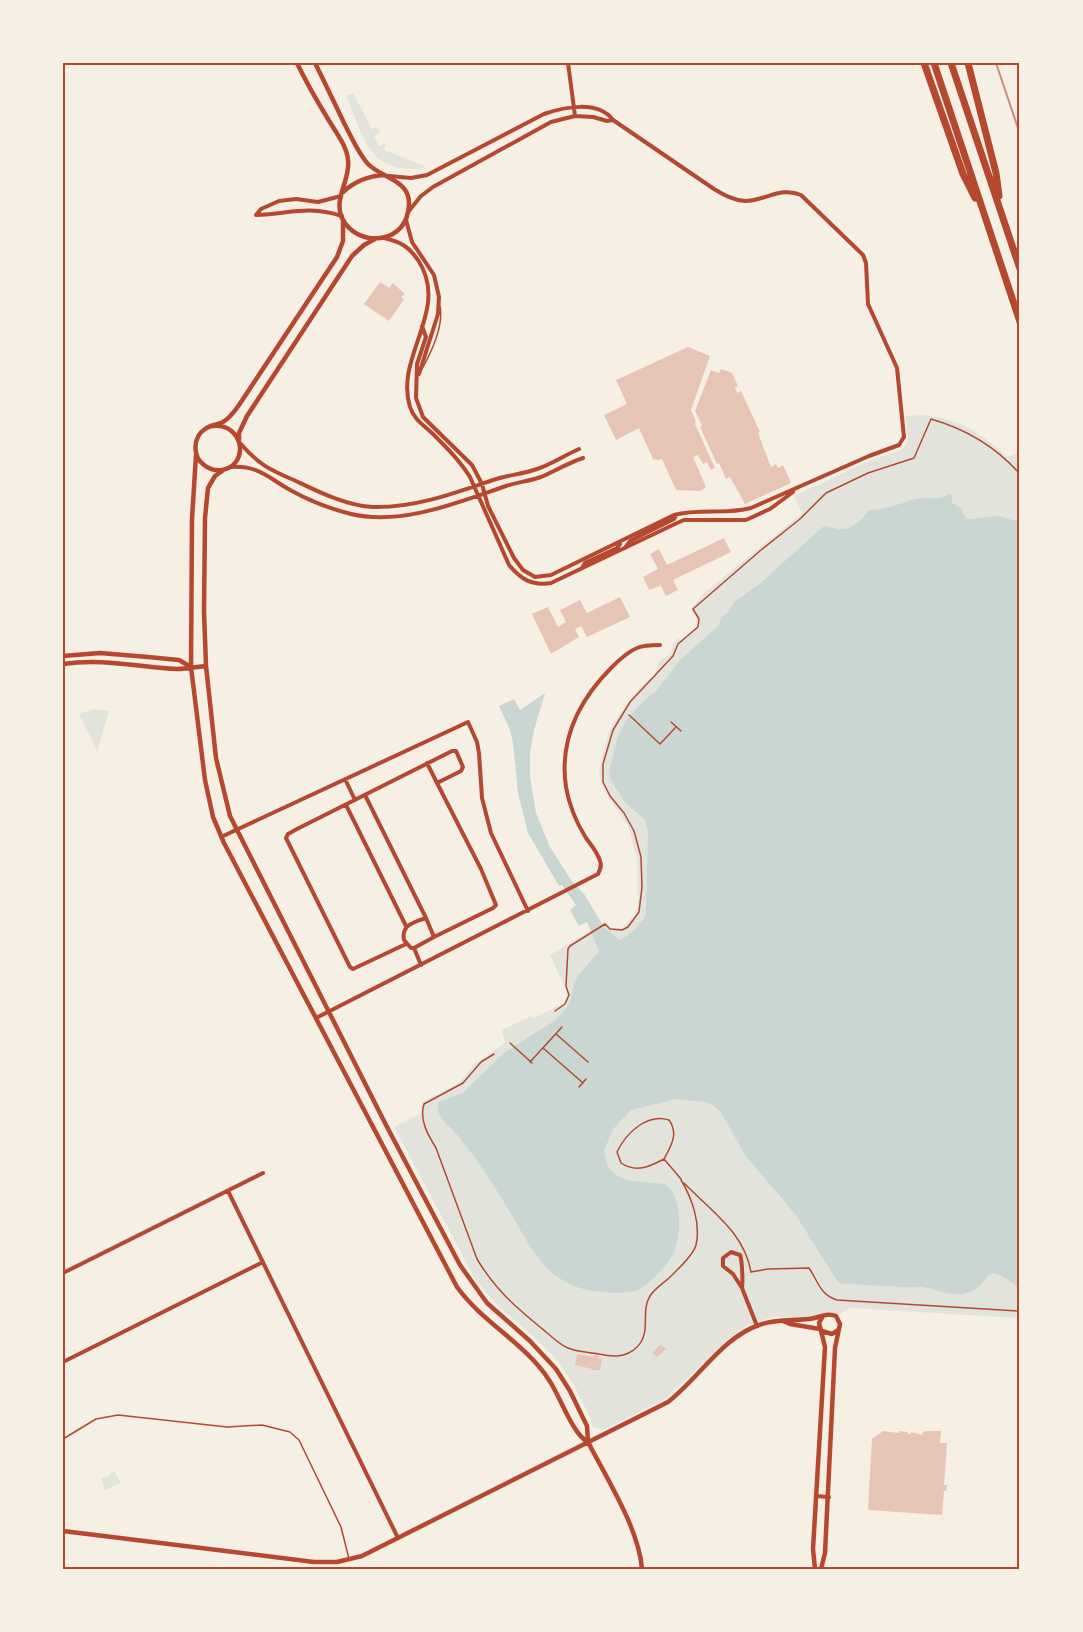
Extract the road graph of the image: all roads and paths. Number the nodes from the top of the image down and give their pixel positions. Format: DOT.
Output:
graph roads {
  1 [pos="297,63"];
  2 [pos="315,63"];
  3 [pos="568,63"];
  4 [pos="924,63"];
  5 [pos="934,63"];
  6 [pos="951,63"];
  7 [pos="968,63"];
  8 [pos="573,107"];
  9 [pos="575,116"];
  10 [pos="613,120"];
  11 [pos="388,175"];
  12 [pos="342,194"];
  13 [pos="1000,210"];
  14 [pos="408,212"];
  15 [pos="342,217"];
  16 [pos="986,218"];
  17 [pos="406,220"];
  18 [pos="384,238"];
  19 [pos="375,240"];
  20 [pos="1020,269"];
  21 [pos="1020,322"];
  22 [pos="422,326"];
  23 [pos="418,378"];
  24 [pos="416,398"];
  25 [pos="408,399"];
  26 [pos="213,426"];
  27 [pos="239,441"];
  28 [pos="579,449"];
  29 [pos="196,455"];
  30 [pos="583,458"];
  31 [pos="227,468"];
  32 [pos="1020,474"];
  33 [pos="482,484"];
  34 [pos="474,487"];
  35 [pos="797,489"];
  36 [pos="487,494"];
  37 [pos="478,497"];
  38 [pos="676,515"];
  39 [pos="622,541"];
  40 [pos="625,548"];
  41 [pos="581,569"];
  42 [pos="660,645"];
  43 [pos="63,656"];
  44 [pos="63,664"];
  45 [pos="206,666"];
  46 [pos="191,667"];
  47 [pos="629,715"];
  48 [pos="671,723"];
  49 [pos="676,727"];
  50 [pos="681,731"];
  51 [pos="427,764"];
  52 [pos="345,779"];
  53 [pos="437,783"];
  54 [pos="365,795"];
  55 [pos="356,800"];
  56 [pos="346,805"];
  57 [pos="236,830"];
  58 [pos="221,837"];
  59 [pos="528,912"];
  60 [pos="426,918"];
  61 [pos="406,926"];
  62 [pos="434,937"];
  63 [pos="406,944"];
  64 [pos="414,948"];
  65 [pos="421,965"];
  66 [pos="555,1011"];
  67 [pos="329,1012"];
  68 [pos="316,1018"];
  69 [pos="562,1027"];
  70 [pos="556,1034"];
  71 [pos="510,1043"];
  72 [pos="543,1048"];
  73 [pos="494,1054"];
  74 [pos="588,1062"];
  75 [pos="586,1079"];
  76 [pos="583,1083"];
  77 [pos="579,1087"];
  78 [pos="664,1159"];
  79 [pos="263,1173"];
  80 [pos="681,1180"];
  81 [pos="228,1191"];
  82 [pos="263,1262"];
  83 [pos="63,1273"];
  84 [pos="742,1288"];
  85 [pos="1020,1311"];
  86 [pos="824,1316"];
  87 [pos="783,1321"];
  88 [pos="757,1326"];
  89 [pos="821,1330"];
  90 [pos="838,1330"];
  91 [pos="63,1362"];
  92 [pos="822,1404"];
  93 [pos="834,1405"];
  94 [pos="63,1439"];
  95 [pos="588,1442"];
  96 [pos="816,1496"];
  97 [pos="828,1497"];
  98 [pos="63,1531"];
  99 [pos="398,1538"];
  100 [pos="349,1560"];
  101 [pos="642,1569"];
  102 [pos="815,1569"];
  103 [pos="821,1569"];
  1 -- 12 [label="street"];
  2 -- 11 [label="street"];
  3 -- 8 [label="street"];
  4 -- 16 [label="highway"];
  5 -- 16 [label="highway"];
  6 -- 13 [label="highway"];
  7 -- 13 [label="highway"];
  8 -- 9 [label="street"];
  8 -- 10 [label="street"];
  8 -- 11 [label="street"];
  9 -- 10 [label="street"];
  9 -- 14 [label="street"];
  10 -- 35 [label="street"];
  11 -- 12 [label="street"];
  11 -- 14 [label="street"];
  12 -- 15 [label="street"];
  12 -- 15 [label="street"];
  13 -- 20 [label="highway"];
  14 -- 17 [label="street"];
  15 -- 19 [label="street"];
  15 -- 26 [label="street"];
  16 -- 21 [label="highway"];
  17 -- 18 [label="street"];
  17 -- 23 [label="street"];
  18 -- 19 [label="street"];
  18 -- 22 [label="street"];
  19 -- 27 [label="street"];
  22 -- 23 [label="street"];
  22 -- 25 [label="street"];
  23 -- 24 [label="street"];
  24 -- 25 [label="street"];
  24 -- 33 [label="street"];
  25 -- 34 [label="street"];
  26 -- 27 [label="street"];
  26 -- 29 [label="street"];
  27 -- 31 [label="street"];
  27 -- 34 [label="street"];
  28 -- 33 [label="street"];
  29 -- 31 [label="street"];
  29 -- 46 [label="street"];
  30 -- 36 [label="street"];
  31 -- 37 [label="street"];
  31 -- 45 [label="street"];
  32 -- 66 [label="path"];
  33 -- 34 [label="street"];
  33 -- 36 [label="street"];
  34 -- 37 [label="street"];
  35 -- 38 [label="street"];
  35 -- 40 [label="street"];
  36 -- 37 [label="street"];
  36 -- 39 [label="street"];
  37 -- 41 [label="street"];
  38 -- 39 [label="street"];
  38 -- 40 [label="street"];
  39 -- 41 [label="street"];
  40 -- 41 [label="street"];
  42 -- 59 [label="street"];
  43 -- 46 [label="street"];
  44 -- 46 [label="street"];
  45 -- 46 [label="street"];
  45 -- 57 [label="street"];
  46 -- 58 [label="street"];
  47 -- 49 [label="path"];
  48 -- 49 [label="path"];
  49 -- 50 [label="path"];
  51 -- 53 [label="street"];
  51 -- 53 [label="street"];
  51 -- 54 [label="street"];
  52 -- 55 [label="street"];
  52 -- 57 [label="street"];
  52 -- 59 [label="street"];
  53 -- 62 [label="street"];
  54 -- 55 [label="street"];
  54 -- 60 [label="street"];
  55 -- 56 [label="street"];
  56 -- 61 [label="street"];
  56 -- 63 [label="street"];
  57 -- 58 [label="street"];
  57 -- 67 [label="street"];
  58 -- 68 [label="street"];
  59 -- 65 [label="street"];
  60 -- 61 [label="street"];
  60 -- 62 [label="street"];
  61 -- 63 [label="street"];
  62 -- 64 [label="street"];
  63 -- 64 [label="street"];
  64 -- 65 [label="street"];
  65 -- 67 [label="street"];
  67 -- 68 [label="street"];
  67 -- 95 [label="street"];
  68 -- 95 [label="street"];
  69 -- 70 [label="path"];
  70 -- 72 [label="path"];
  70 -- 74 [label="path"];
  71 -- 72 [label="path"];
  72 -- 76 [label="path"];
  73 -- 80 [label="path"];
  75 -- 77 [label="path"];
  78 -- 78 [label="path"];
  78 -- 80 [label="path"];
  79 -- 81 [label="street"];
  80 -- 85 [label="path"];
  81 -- 82 [label="street"];
  81 -- 83 [label="street"];
  82 -- 91 [label="street"];
  82 -- 99 [label="street"];
  84 -- 84 [label="street"];
  84 -- 88 [label="street"];
  86 -- 87 [label="street"];
  86 -- 89 [label="street"];
  86 -- 90 [label="street"];
  87 -- 88 [label="street"];
  87 -- 89 [label="street"];
  88 -- 95 [label="street"];
  89 -- 90 [label="street"];
  89 -- 92 [label="street"];
  90 -- 93 [label="street"];
  92 -- 93 [label="street"];
  92 -- 96 [label="street"];
  93 -- 97 [label="street"];
  94 -- 100 [label="lane"];
  95 -- 99 [label="street"];
  95 -- 101 [label="street"];
  96 -- 97 [label="street"];
  96 -- 102 [label="street"];
  97 -- 103 [label="street"];
  98 -- 100 [label="street"];
  99 -- 100 [label="street"];
}
